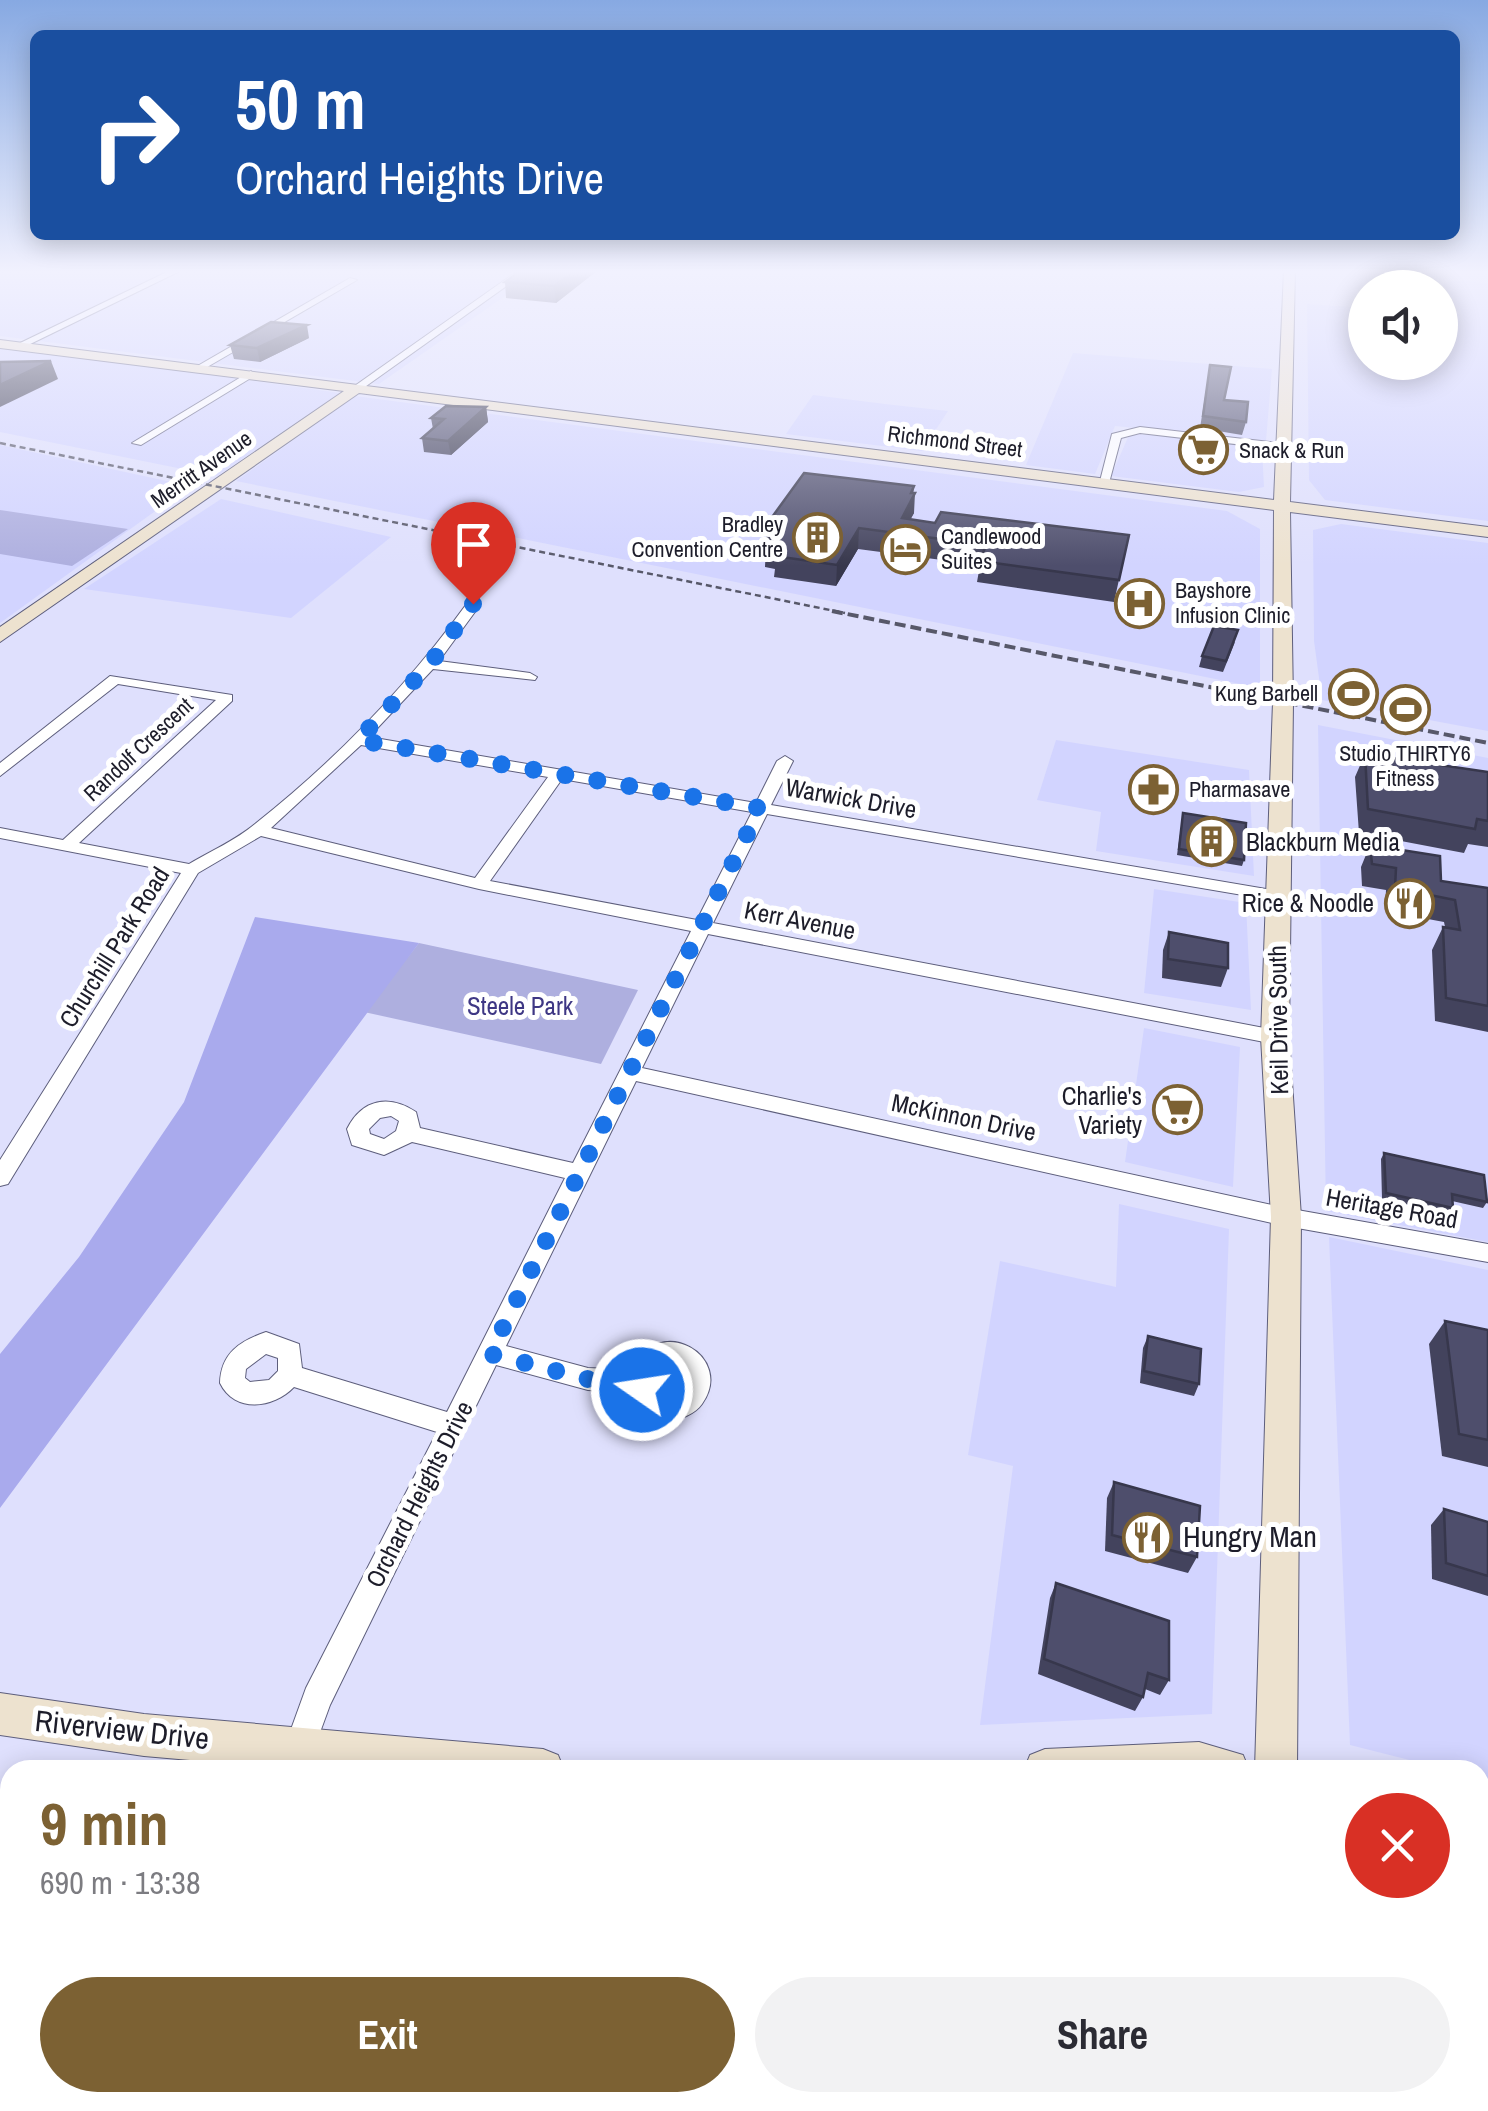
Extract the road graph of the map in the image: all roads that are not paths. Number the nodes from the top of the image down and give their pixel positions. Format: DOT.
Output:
graph roads {
  1 [pos="203,369"];
  2 [pos="386,369"];
  3 [pos="1288,369"];
  4 [pos="251,374"];
  5 [pos="360,387"];
  6 [pos="136,443"];
  7 [pos="1286,447"];
  8 [pos="1103,483"];
  9 [pos="1182,495"];
  10 [pos="1282,508"];
  11 [pos="1390,520"];
  12 [pos="1488,532"];
  13 [pos="1284,540"];
  14 [pos="473,604"];
  15 [pos="0,636"];
  16 [pos="430,664"];
  17 [pos="530,677"];
  18 [pos="358,740"];
  19 [pos="785,762"];
  20 [pos="0,771"];
  21 [pos="558,774"];
  22 [pos="760,808"];
  23 [pos="259,830"];
  24 [pos="0,833"];
  25 [pos="66,846"];
  26 [pos="192,870"];
  27 [pos="479,884"];
  28 [pos="1278,896"];
  29 [pos="702,927"];
  30 [pos="1275,1037"];
  31 [pos="629,1072"];
  32 [pos="408,1132"];
  33 [pos="2,1171"];
  34 [pos="582,1174"];
  35 [pos="1286,1217"];
  36 [pos="1488,1253"];
  37 [pos="490,1354"];
  38 [pos="290,1375"];
  39 [pos="640,1382"];
  40 [pos="453,1424"];
  41 [pos="0,1714"];
  42 [pos="300,1746"];
  43 [pos="442,1760"];
  44 [pos="1276,1760"];
  1 -- 4 [label="main road, Richmond Street"];
  2 -- 5 [label="street, Merritt Avenue"];
  3 -- 7 [label="main road, Keil Drive South"];
  4 -- 5 [label="main road, Richmond Street"];
  4 -- 6 [label="street"];
  5 -- 8 [label="main road, Richmond Street"];
  5 -- 15 [label="main road, Merritt Avenue"];
  7 -- 8 [label="street"];
  7 -- 10 [label="main road, Keil Drive South"];
  8 -- 9 [label="main road, Richmond Street"];
  9 -- 10 [label="main road, Richmond Street"];
  9 -- 13 [label="main road"];
  10 -- 11 [label="main road, Richmond Street"];
  10 -- 13 [label="main road, Keil Drive South"];
  11 -- 12 [label="main road, Richmond Street"];
  11 -- 13 [label="main road"];
  13 -- 28 [label="main road, Keil Drive South"];
  14 -- 16 [label="street, Churchill Park Road"];
  16 -- 17 [label="street"];
  16 -- 18 [label="street, Churchill Park Road"];
  18 -- 21 [label="street, Warwick Drive"];
  18 -- 23 [label="street, Churchill Park Road"];
  19 -- 22 [label="street, Orchard Heights Drive"];
  20 -- 25 [label="street, Randolf Crescent"];
  21 -- 22 [label="street, Warwick Drive"];
  21 -- 27 [label="street"];
  22 -- 28 [label="street, Warwick Drive"];
  22 -- 29 [label="street, Orchard Heights Drive"];
  23 -- 26 [label="street, Churchill Park Road"];
  23 -- 27 [label="street, Kerr Avenue"];
  24 -- 25 [label="street"];
  25 -- 26 [label="street"];
  26 -- 33 [label="street, Churchill Park Road"];
  27 -- 29 [label="street, Kerr Avenue"];
  28 -- 30 [label="main road, Keil Drive South"];
  29 -- 30 [label="street, Kerr Avenue"];
  29 -- 31 [label="street, Orchard Heights Drive"];
  30 -- 35 [label="main road, Keil Drive South"];
  31 -- 34 [label="street, Orchard Heights Drive"];
  31 -- 35 [label="street, McKinnon Drive"];
  32 -- 34 [label="street"];
  34 -- 37 [label="street, Orchard Heights Drive"];
  35 -- 36 [label="street, Heritage Road"];
  35 -- 44 [label="main road, Keil Drive South"];
  37 -- 39 [label="street"];
  37 -- 40 [label="street, Orchard Heights Drive"];
  38 -- 40 [label="street"];
  40 -- 42 [label="street, Orchard Heights Drive"];
  41 -- 42 [label="main road, Riverview Drive"];
  42 -- 43 [label="main road, Riverview Drive"];
}
